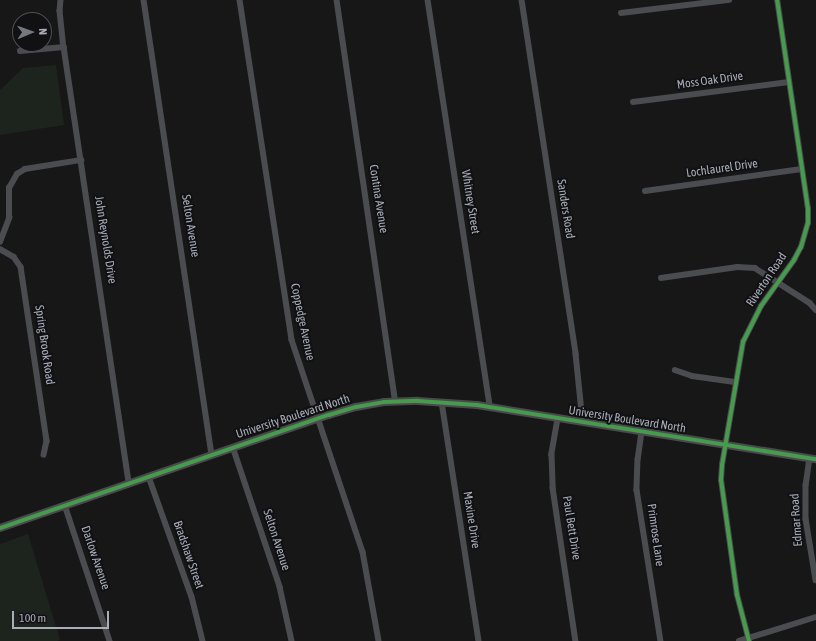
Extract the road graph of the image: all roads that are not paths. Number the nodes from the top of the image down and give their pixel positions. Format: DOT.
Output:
graph roads {
  1 [pos="61,0"];
  2 [pos="144,0"];
  3 [pos="240,0"];
  4 [pos="337,0"];
  5 [pos="428,0"];
  6 [pos="522,0"];
  7 [pos="729,0"];
  8 [pos="777,0"];
  9 [pos="621,13"];
  10 [pos="64,48"];
  11 [pos="52,49"];
  12 [pos="789,82"];
  13 [pos="633,102"];
  14 [pos="81,160"];
  15 [pos="801,169"];
  16 [pos="646,190"];
  17 [pos="0,242"];
  18 [pos="0,249"];
  19 [pos="661,278"];
  20 [pos="778,282"];
  21 [pos="816,310"];
  22 [pos="675,370"];
  23 [pos="735,382"];
  24 [pos="396,402"];
  25 [pos="442,402"];
  26 [pos="490,407"];
  27 [pos="319,418"];
  28 [pos="558,419"];
  29 [pos="583,422"];
  30 [pos="642,432"];
  31 [pos="726,445"];
  32 [pos="233,447"];
  33 [pos="44,455"];
  34 [pos="212,455"];
  35 [pos="813,459"];
  36 [pos="149,477"];
  37 [pos="129,483"];
  38 [pos="66,505"];
  39 [pos="0,528"];
  40 [pos="816,580"];
  41 [pos="816,616"];
  42 [pos="748,640"];
  43 [pos="110,641"];
  44 [pos="203,641"];
  45 [pos="292,641"];
  46 [pos="379,641"];
  47 [pos="479,641"];
  48 [pos="576,641"];
  49 [pos="661,641"];
  50 [pos="739,641"];
  1 -- 10 [label="street, John Reynolds Drive"];
  2 -- 34 [label="street, Selton Avenue"];
  3 -- 27 [label="street, Coppedge Avenue"];
  4 -- 24 [label="street, Contina Avenue"];
  5 -- 26 [label="street, Whitney Street"];
  6 -- 29 [label="street, Sanders Road"];
  7 -- 9 [label="street"];
  8 -- 12 [label="street, Riverton Road"];
  10 -- 11 [label="street"];
  10 -- 14 [label="street, John Reynolds Drive"];
  12 -- 13 [label="street, Moss Oak Drive"];
  12 -- 15 [label="street, Riverton Road"];
  14 -- 17 [label="street"];
  14 -- 37 [label="street, John Reynolds Drive"];
  15 -- 16 [label="street, Lochlaurel Drive"];
  15 -- 20 [label="street, Riverton Road"];
  18 -- 33 [label="street, Spring Brook Road"];
  19 -- 20 [label="street"];
  20 -- 21 [label="street"];
  20 -- 23 [label="street, Riverton Road"];
  22 -- 23 [label="street"];
  23 -- 31 [label="street, Riverton Road"];
  24 -- 25 [label="street, University Boulevard North"];
  24 -- 27 [label="street, University Boulevard North"];
  25 -- 26 [label="street, University Boulevard North"];
  25 -- 47 [label="street, Maxine Drive"];
  26 -- 28 [label="street, University Boulevard North"];
  27 -- 32 [label="street, University Boulevard North"];
  27 -- 46 [label="street, Coppedge Avenue"];
  28 -- 29 [label="street, University Boulevard North"];
  28 -- 48 [label="street, Paul Bett Drive"];
  29 -- 30 [label="street, University Boulevard North"];
  30 -- 31 [label="street, University Boulevard North"];
  30 -- 49 [label="street, Primrose Lane"];
  31 -- 35 [label="street, University Boulevard North"];
  31 -- 42 [label="street, Riverton Road"];
  32 -- 34 [label="street, University Boulevard North"];
  32 -- 45 [label="street, Selton Avenue"];
  34 -- 36 [label="street, University Boulevard North"];
  35 -- 40 [label="street, Edmar Road"];
  36 -- 37 [label="street, University Boulevard North"];
  36 -- 44 [label="street, Bradshaw Street"];
  37 -- 38 [label="street, University Boulevard North"];
  38 -- 39 [label="street, University Boulevard North"];
  38 -- 43 [label="street, Darlow Avenue"];
  41 -- 42 [label="street"];
  42 -- 50 [label="street"];
}
